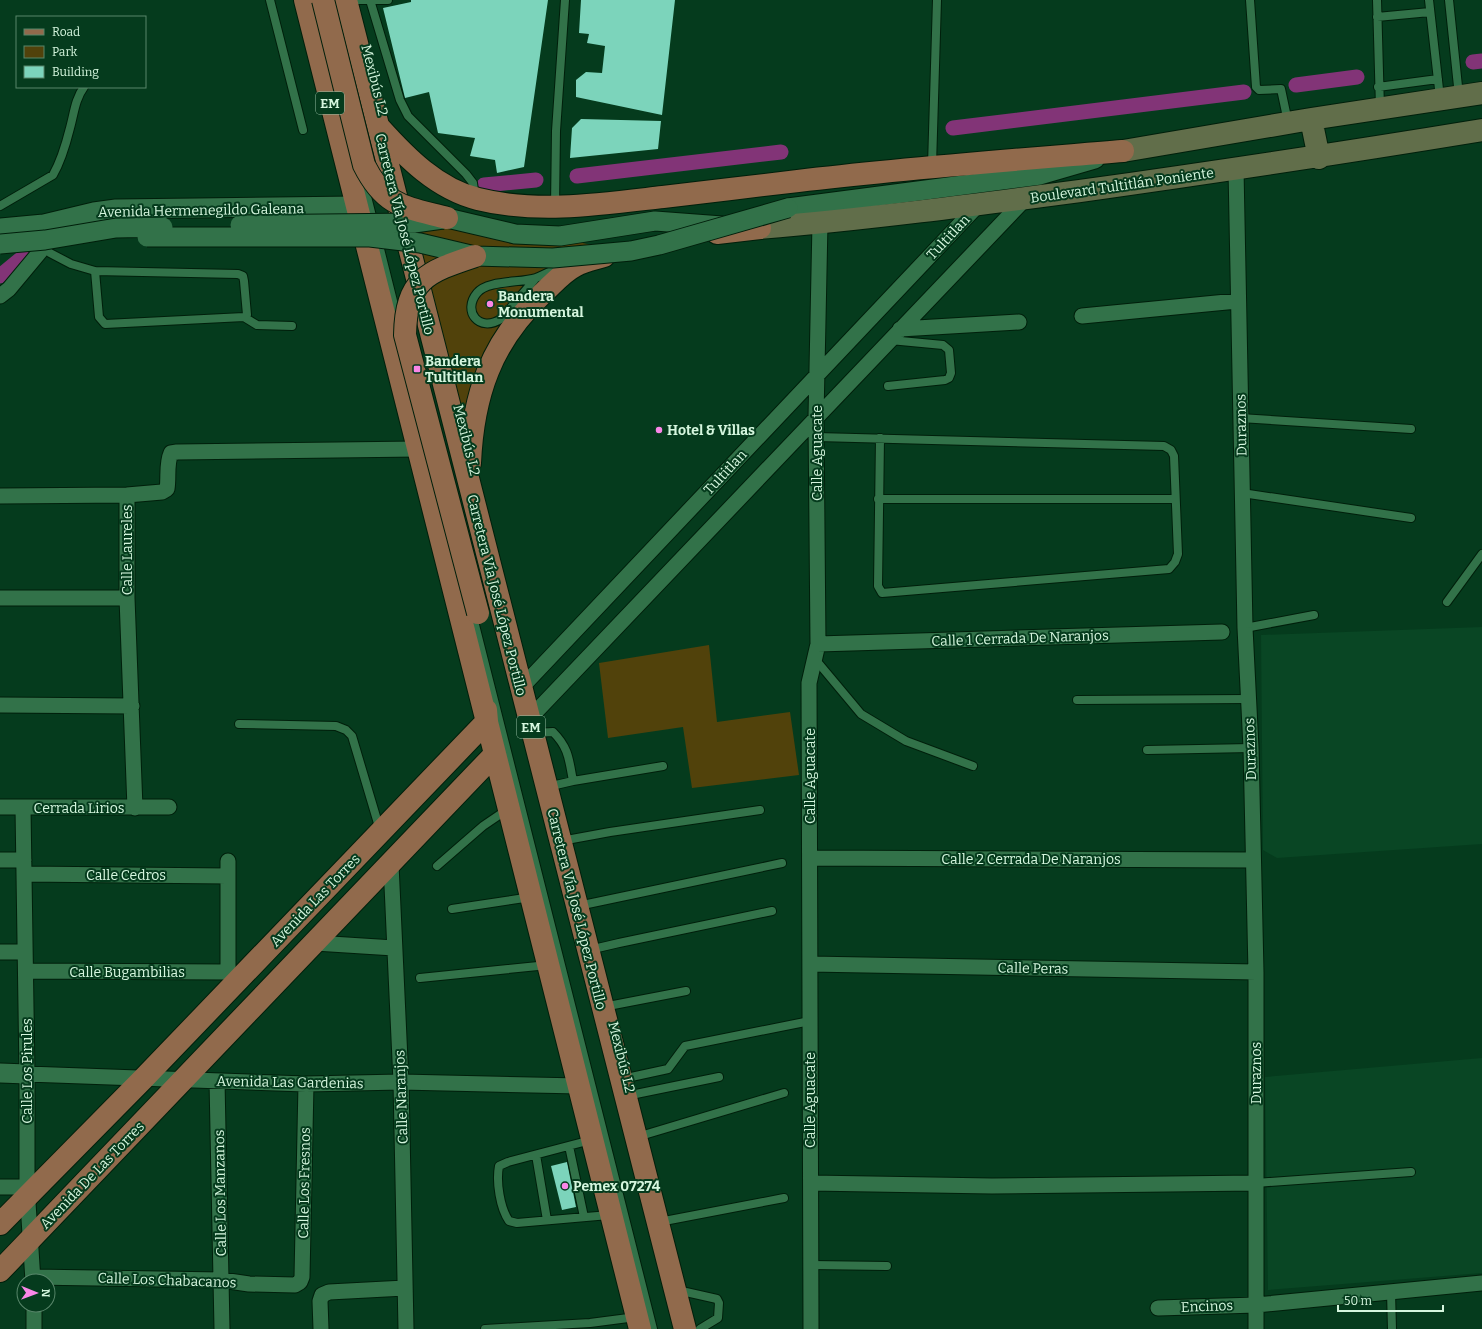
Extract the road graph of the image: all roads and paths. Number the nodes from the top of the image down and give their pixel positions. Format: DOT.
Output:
graph roads {
  1 [pos="270,0"];
  2 [pos="305,0"];
  3 [pos="317,0"];
  4 [pos="323,0"];
  5 [pos="341,0"];
  6 [pos="346,0"];
  7 [pos="370,0"];
  8 [pos="388,0"];
  9 [pos="565,0"];
  10 [pos="937,0"];
  11 [pos="1250,0"];
  12 [pos="1376,0"];
  13 [pos="1429,0"];
  14 [pos="1449,0"];
  15 [pos="1430,12"];
  16 [pos="1377,17"];
  17 [pos="1378,86"];
  18 [pos="83,88"];
  19 [pos="1446,91"];
  20 [pos="1482,93"];
  21 [pos="1380,108"];
  22 [pos="1311,119"];
  23 [pos="1289,123"];
  24 [pos="377,124"];
  25 [pos="303,130"];
  26 [pos="1482,130"];
  27 [pos="1123,151"];
  28 [pos="1318,158"];
  29 [pos="932,166"];
  30 [pos="1236,170"];
  31 [pos="476,198"];
  32 [pos="1026,198"];
  33 [pos="978,204"];
  34 [pos="0,206"];
  35 [pos="356,206"];
  36 [pos="555,206"];
  37 [pos="447,218"];
  38 [pos="820,223"];
  39 [pos="44,224"];
  40 [pos="21,226"];
  41 [pos="0,228"];
  42 [pos="760,228"];
  43 [pos="0,244"];
  44 [pos="44,247"];
  45 [pos="475,256"];
  46 [pos="574,266"];
  47 [pos="96,271"];
  48 [pos="536,278"];
  49 [pos="0,296"];
  50 [pos="1237,301"];
  51 [pos="1082,316"];
  52 [pos="244,317"];
  53 [pos="1019,322"];
  54 [pos="292,326"];
  55 [pos="900,329"];
  56 [pos="889,340"];
  57 [pos="818,374"];
  58 [pos="888,386"];
  59 [pos="816,417"];
  60 [pos="1240,418"];
  61 [pos="1411,429"];
  62 [pos="817,437"];
  63 [pos="880,438"];
  64 [pos="418,449"];
  65 [pos="468,482"];
  66 [pos="1242,493"];
  67 [pos="0,496"];
  68 [pos="127,496"];
  69 [pos="878,499"];
  70 [pos="1175,499"];
  71 [pos="1411,518"];
  72 [pos="1482,554"];
  73 [pos="0,598"];
  74 [pos="127,598"];
  75 [pos="1447,602"];
  76 [pos="1314,615"];
  77 [pos="1245,628"];
  78 [pos="1222,632"];
  79 [pos="478,635"];
  80 [pos="818,644"];
  81 [pos="815,660"];
  82 [pos="521,688"];
  83 [pos="1248,699"];
  84 [pos="1077,700"];
  85 [pos="0,705"];
  86 [pos="132,706"];
  87 [pos="487,721"];
  88 [pos="239,724"];
  89 [pos="531,726"];
  90 [pos="1251,748"];
  91 [pos="1147,750"];
  92 [pos="495,754"];
  93 [pos="663,766"];
  94 [pos="973,766"];
  95 [pos="573,781"];
  96 [pos="546,787"];
  97 [pos="514,806"];
  98 [pos="0,807"];
  99 [pos="169,807"];
  100 [pos="23,808"];
  101 [pos="135,808"];
  102 [pos="760,810"];
  103 [pos="380,832"];
  104 [pos="560,842"];
  105 [pos="810,858"];
  106 [pos="0,860"];
  107 [pos="1253,860"];
  108 [pos="782,863"];
  109 [pos="391,864"];
  110 [pos="437,866"];
  111 [pos="24,867"];
  112 [pos="532,897"];
  113 [pos="577,906"];
  114 [pos="452,909"];
  115 [pos="772,911"];
  116 [pos="315,943"];
  117 [pos="394,948"];
  118 [pos="588,950"];
  119 [pos="0,952"];
  120 [pos="25,952"];
  121 [pos="810,964"];
  122 [pos="549,965"];
  123 [pos="26,971"];
  124 [pos="1256,972"];
  125 [pos="232,978"];
  126 [pos="420,978"];
  127 [pos="686,991"];
  128 [pos="603,1008"];
  129 [pos="810,1021"];
  130 [pos="0,1073"];
  131 [pos="27,1074"];
  132 [pos="719,1076"];
  133 [pos="144,1078"];
  134 [pos="185,1079"];
  135 [pos="217,1081"];
  136 [pos="401,1082"];
  137 [pos="306,1084"];
  138 [pos="580,1086"];
  139 [pos="623,1088"];
  140 [pos="784,1093"];
  141 [pos="636,1138"];
  142 [pos="593,1140"];
  143 [pos="569,1146"];
  144 [pos="536,1155"];
  145 [pos="1411,1172"];
  146 [pos="811,1183"];
  147 [pos="1256,1183"];
  148 [pos="0,1187"];
  149 [pos="27,1191"];
  150 [pos="784,1198"];
  151 [pos="612,1214"];
  152 [pos="584,1217"];
  153 [pos="548,1220"];
  154 [pos="658,1222"];
  155 [pos="0,1224"];
  156 [pos="30,1238"];
  157 [pos="811,1265"];
  158 [pos="887,1266"];
  159 [pos="0,1271"];
  160 [pos="33,1273"];
  161 [pos="56,1279"];
  162 [pos="222,1280"];
  163 [pos="300,1282"];
  164 [pos="1482,1283"];
  165 [pos="405,1288"];
  166 [pos="675,1289"];
  167 [pos="1391,1292"];
  168 [pos="322,1294"];
  169 [pos="1256,1305"];
  170 [pos="1158,1308"];
  171 [pos="34,1313"];
  172 [pos="644,1325"];
  173 [pos="591,1326"];
  174 [pos="526,1328"];
  175 [pos="34,1329"];
  176 [pos="222,1329"];
  177 [pos="321,1329"];
  178 [pos="406,1329"];
  179 [pos="485,1329"];
  180 [pos="678,1329"];
  181 [pos="685,1329"];
  182 [pos="700,1329"];
  183 [pos="811,1329"];
  184 [pos="1256,1329"];
  185 [pos="1392,1329"];
  1 -- 25 [label="lane"];
  2 -- 35 [label="main road, EM"];
  3 -- 79 [label="lane"];
  4 -- 37 [label="main road, bridge"];
  5 -- 180 [label="lane, Mexibús L2"];
  6 -- 7 [label="lane"];
  6 -- 24 [label="main road, Carretera Vía José López Portillo / EM"];
  7 -- 8 [label="lane"];
  7 -- 31 [label="lane"];
  9 -- 36 [label="lane"];
  10 -- 29 [label="lane"];
  11 -- 23 [label="lane"];
  12 -- 16 [label="lane"];
  13 -- 15 [label="lane"];
  14 -- 19 [label="lane"];
  15 -- 16 [label="lane"];
  15 -- 19 [label="lane"];
  16 -- 17 [label="lane"];
  17 -- 19 [label="lane"];
  17 -- 21 [label="lane"];
  18 -- 34 [label="lane"];
  19 -- 20 [label="main road, Boulevard Tultitlán Poniente"];
  19 -- 21 [label="main road, Boulevard Tultitlán Poniente"];
  21 -- 22 [label="main road, Boulevard Tultitlán Poniente"];
  22 -- 23 [label="main road, Boulevard Tultitlán Poniente"];
  22 -- 28 [label="main road"];
  23 -- 27 [label="main road, Boulevard Tultitlán Poniente"];
  24 -- 31 [label="main road"];
  24 -- 65 [label="main road, Carretera Vía José López Portillo / EM"];
  26 -- 28 [label="main road, Boulevard Tultitlán Poniente"];
  27 -- 29 [label="main road"];
  27 -- 45 [label="street, Boulevard Tultitlán Poniente, bridge"];
  28 -- 30 [label="main road, Boulevard Tultitlán Poniente"];
  29 -- 36 [label="main road"];
  30 -- 32 [label="main road, Boulevard Tultitlán Poniente"];
  30 -- 50 [label="street, Duraznos"];
  31 -- 36 [label="main road"];
  32 -- 33 [label="main road, Boulevard Tultitlán Poniente"];
  32 -- 55 [label="street, Tultitlan"];
  33 -- 38 [label="main road, Boulevard Tultitlán Poniente"];
  33 -- 57 [label="street, Tultitlan"];
  35 -- 39 [label="street, Avenida Hermenegildo Galeana"];
  35 -- 64 [label="main road, EM"];
  37 -- 42 [label="street"];
  37 -- 43 [label="street, bridge"];
  38 -- 42 [label="main road, Boulevard Tultitlán Poniente"];
  38 -- 57 [label="street, Calle Aguacate"];
  39 -- 40 [label="street, Avenida Hermenegildo Galeana"];
  39 -- 45 [label="street, Boulevard Tultitlán Poniente, bridge"];
  40 -- 41 [label="street, Avenida Hermenegildo Galeana"];
  40 -- 44 [label="street"];
  42 -- 46 [label="main road"];
  44 -- 47 [label="lane"];
  44 -- 49 [label="street"];
  45 -- 79 [label="main road, bridge"];
  46 -- 48 [label="lane"];
  46 -- 65 [label="main road"];
  47 -- 52 [label="lane"];
  47 -- 52 [label="lane"];
  48 -- 48 [label="lane"];
  50 -- 51 [label="street"];
  50 -- 60 [label="street, Duraznos"];
  52 -- 54 [label="lane"];
  53 -- 55 [label="street"];
  55 -- 56 [label="street, Tultitlan"];
  56 -- 58 [label="lane"];
  56 -- 59 [label="street, Tultitlan"];
  57 -- 59 [label="street, Calle Aguacate"];
  57 -- 82 [label="street, Tultitlan"];
  59 -- 62 [label="street, Calle Aguacate"];
  59 -- 89 [label="street, Tultitlan"];
  60 -- 61 [label="lane"];
  60 -- 66 [label="street, Duraznos"];
  62 -- 63 [label="lane"];
  62 -- 80 [label="street, Calle Aguacate"];
  63 -- 69 [label="lane"];
  63 -- 70 [label="lane"];
  64 -- 68 [label="street, Calle Laureles"];
  64 -- 87 [label="main road, EM"];
  65 -- 82 [label="main road, Carretera Vía José López Portillo / EM"];
  66 -- 71 [label="lane"];
  66 -- 77 [label="street, Duraznos"];
  67 -- 68 [label="street"];
  68 -- 74 [label="street, Calle Laureles"];
  69 -- 70 [label="lane"];
  69 -- 70 [label="lane"];
  72 -- 75 [label="lane"];
  73 -- 74 [label="street"];
  74 -- 86 [label="street, Calle Laureles"];
  76 -- 77 [label="lane"];
  77 -- 83 [label="street, Duraznos"];
  78 -- 80 [label="street, Calle 1 Cerrada De Naranjos"];
  79 -- 87 [label="main road"];
  79 -- 97 [label="lane"];
  80 -- 81 [label="street, Calle Aguacate"];
  81 -- 94 [label="lane"];
  81 -- 105 [label="street, Calle Aguacate"];
  82 -- 89 [label="main road, Carretera Vía José López Portillo / EM"];
  83 -- 84 [label="lane"];
  83 -- 90 [label="street, Duraznos"];
  85 -- 86 [label="street"];
  86 -- 101 [label="street, Calle Laureles"];
  87 -- 92 [label="main road, EM"];
  87 -- 103 [label="main road, Avenida Las Torres"];
  88 -- 103 [label="lane"];
  89 -- 95 [label="lane"];
  89 -- 96 [label="main road, Carretera Vía José López Portillo / EM"];
  90 -- 91 [label="lane"];
  90 -- 107 [label="street, Duraznos"];
  92 -- 97 [label="main road, EM"];
  92 -- 109 [label="main road"];
  93 -- 95 [label="lane"];
  95 -- 96 [label="lane"];
  96 -- 104 [label="main road, Carretera Vía José López Portillo / EM"];
  97 -- 110 [label="lane"];
  97 -- 112 [label="main road, EM"];
  97 -- 172 [label="lane"];
  98 -- 100 [label="street, Cerrada Lirios"];
  99 -- 101 [label="street, Cerrada Lirios"];
  100 -- 101 [label="street, Cerrada Lirios"];
  100 -- 111 [label="street, Calle Los Pirules"];
  102 -- 104 [label="lane"];
  103 -- 125 [label="main road, Avenida Las Torres"];
  104 -- 113 [label="main road, Carretera Vía José López Portillo / EM"];
  105 -- 107 [label="street, Calle 2 Cerrada De Naranjos"];
  105 -- 121 [label="street, Calle Aguacate"];
  106 -- 111 [label="street, Calle Cedros"];
  107 -- 124 [label="street, Duraznos"];
  108 -- 113 [label="lane"];
  109 -- 116 [label="main road"];
  109 -- 117 [label="street, Calle Naranjos"];
  111 -- 120 [label="street, Calle Los Pirules"];
  111 -- 125 [label="street, Calle Cedros"];
  112 -- 114 [label="lane"];
  112 -- 122 [label="main road, EM"];
  113 -- 118 [label="main road, Carretera Vía José López Portillo / EM"];
  115 -- 118 [label="lane"];
  116 -- 117 [label="street"];
  116 -- 134 [label="main road"];
  117 -- 136 [label="street, Calle Naranjos"];
  118 -- 128 [label="main road, Carretera Vía José López Portillo / EM"];
  119 -- 120 [label="street"];
  120 -- 123 [label="street, Calle Los Pirules"];
  121 -- 124 [label="street, Calle Peras"];
  121 -- 129 [label="street, Calle Aguacate"];
  122 -- 126 [label="lane"];
  122 -- 138 [label="main road, EM"];
  123 -- 125 [label="street, Calle Bugambilias"];
  123 -- 131 [label="street, Calle Los Pirules"];
  124 -- 147 [label="street, Duraznos"];
  125 -- 133 [label="main road, Avenida Las Torres"];
  127 -- 128 [label="lane"];
  128 -- 139 [label="main road, Carretera Vía José López Portillo / EM"];
  129 -- 139 [label="lane"];
  129 -- 146 [label="street, Calle Aguacate"];
  130 -- 131 [label="street, Avenida Las Gardenias"];
  131 -- 133 [label="street, Avenida Las Gardenias"];
  131 -- 149 [label="street, Calle Los Pirules"];
  132 -- 139 [label="lane"];
  133 -- 134 [label="street, Avenida Las Gardenias"];
  133 -- 149 [label="main road"];
  134 -- 135 [label="street, Avenida Las Gardenias"];
  134 -- 156 [label="main road, Avenida De Las Torres"];
  135 -- 137 [label="street, Avenida Las Gardenias"];
  135 -- 162 [label="street, Calle Los Manzanos"];
  136 -- 137 [label="street, Avenida Las Gardenias"];
  136 -- 138 [label="street, Avenida Las Gardenias"];
  136 -- 165 [label="street, Calle Naranjos"];
  137 -- 163 [label="street, Calle Los Fresnos"];
  138 -- 142 [label="main road, EM"];
  139 -- 141 [label="main road, Carretera Vía José López Portillo / EM"];
  140 -- 141 [label="lane"];
  141 -- 154 [label="main road, Carretera Vía José López Portillo / EM"];
  142 -- 143 [label="lane"];
  142 -- 151 [label="main road, EM"];
  143 -- 144 [label="lane"];
  143 -- 152 [label="lane"];
  144 -- 153 [label="lane"];
  144 -- 153 [label="lane"];
  145 -- 147 [label="lane"];
  146 -- 147 [label="street"];
  146 -- 157 [label="street, Calle Aguacate"];
  147 -- 169 [label="street, Duraznos"];
  148 -- 149 [label="street"];
  149 -- 155 [label="main road"];
  149 -- 156 [label="street, Calle Los Pirules"];
  150 -- 154 [label="lane"];
  151 -- 152 [label="lane"];
  151 -- 172 [label="main road, EM"];
  152 -- 153 [label="lane"];
  154 -- 166 [label="main road, Carretera Vía José López Portillo / EM"];
  156 -- 159 [label="main road, Avenida De Las Torres"];
  156 -- 160 [label="street, Calle Los Pirules"];
  157 -- 158 [label="lane"];
  157 -- 183 [label="street, Calle Aguacate"];
  161 -- 162 [label="street, Calle Los Chabacanos"];
  162 -- 163 [label="street, Calle Los Chabacanos"];
  162 -- 176 [label="street, Calle Los Manzanos"];
  163 -- 168 [label="street"];
  164 -- 167 [label="street, Encinos"];
  165 -- 168 [label="street"];
  165 -- 178 [label="street, Calle Naranjos"];
  166 -- 181 [label="main road, Carretera Vía José López Portillo / EM"];
  166 -- 182 [label="lane"];
  167 -- 169 [label="street, Encinos"];
  167 -- 185 [label="lane"];
  168 -- 177 [label="street"];
  169 -- 170 [label="street, Encinos"];
  169 -- 184 [label="street, Duraznos"];
  171 -- 175 [label="street"];
  172 -- 173 [label="lane"];
  173 -- 174 [label="lane"];
  174 -- 179 [label="lane"];
}
